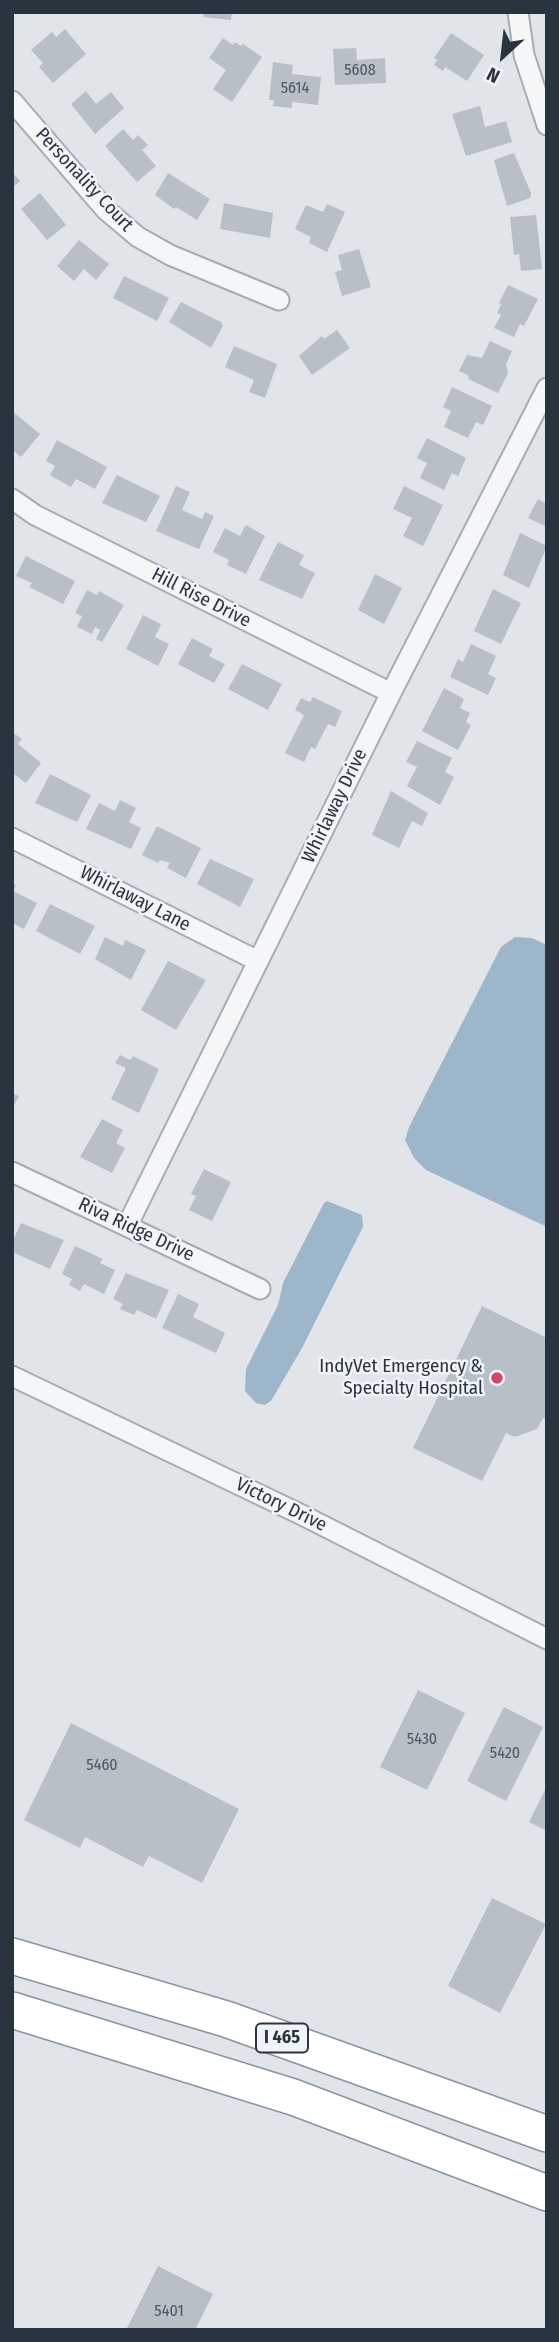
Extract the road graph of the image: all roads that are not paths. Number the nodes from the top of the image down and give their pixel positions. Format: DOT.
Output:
graph roads {
  1 [pos="518,12"];
  2 [pos="12,101"];
  3 [pos="547,125"];
  4 [pos="279,300"];
  5 [pos="547,388"];
  6 [pos="12,499"];
  7 [pos="391,693"];
  8 [pos="12,838"];
  9 [pos="258,961"];
  10 [pos="12,1172"];
  11 [pos="127,1226"];
  12 [pos="260,1289"];
  13 [pos="12,1376"];
  14 [pos="547,1639"];
  15 [pos="12,1956"];
  16 [pos="12,2010"];
  17 [pos="367,2068"];
  18 [pos="293,2097"];
  19 [pos="547,2117"];
  20 [pos="547,2134"];
  21 [pos="547,2193"];
  22 [pos="547,2210"];
  1 -- 3 [label="street"];
  2 -- 4 [label="street, Personality Court"];
  5 -- 7 [label="street, Whirlaway Drive"];
  6 -- 7 [label="street, Hill Rise Drive"];
  7 -- 9 [label="street, Whirlaway Drive"];
  8 -- 9 [label="street, Whirlaway Lane"];
  9 -- 11 [label="street, Whirlaway Drive"];
  10 -- 11 [label="street, Riva Ridge Drive"];
  11 -- 12 [label="street, Riva Ridge Drive"];
  13 -- 14 [label="street, Victory Drive"];
  15 -- 17 [label="highway, I 465"];
  16 -- 18 [label="highway"];
  17 -- 19 [label="highway"];
  17 -- 20 [label="highway, I 465"];
  18 -- 21 [label="highway"];
  18 -- 22 [label="highway"];
}
